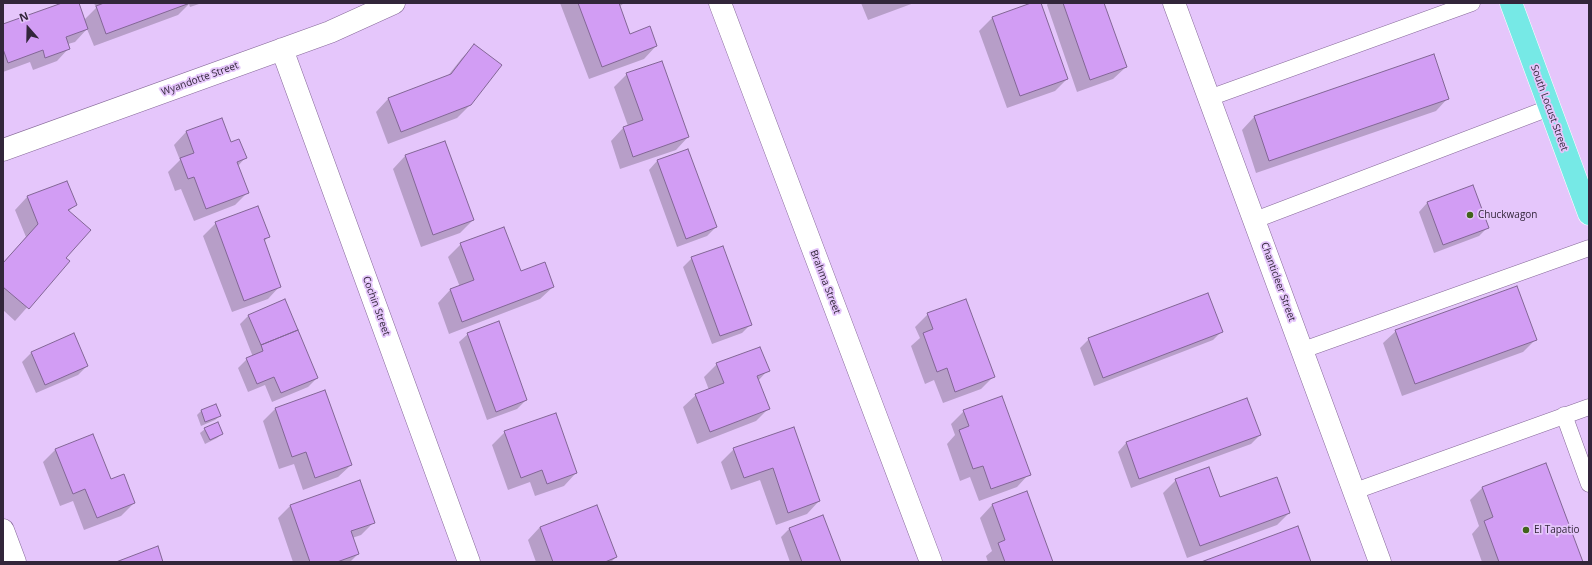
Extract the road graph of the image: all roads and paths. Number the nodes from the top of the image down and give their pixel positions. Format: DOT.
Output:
graph roads {
  1 [pos="720,3"];
  2 [pos="1174,3"];
  3 [pos="1472,3"];
  4 [pos="1511,3"];
  5 [pos="384,5"];
  6 [pos="282,49"];
  7 [pos="1209,98"];
  8 [pos="1549,108"];
  9 [pos="3,150"];
  10 [pos="1589,214"];
  11 [pos="1254,220"];
  12 [pos="1589,248"];
  13 [pos="1303,350"];
  14 [pos="1589,406"];
  15 [pos="1564,415"];
  16 [pos="1589,484"];
  17 [pos="1355,491"];
  18 [pos="3,530"];
  19 [pos="15,562"];
  20 [pos="469,562"];
  21 [pos="931,562"];
  22 [pos="1380,562"];
  1 -- 21 [label="street, Brahma Street"];
  2 -- 7 [label="street, Chanticleer Street"];
  3 -- 7 [label="lane"];
  4 -- 8 [label="main road, South Locust Street"];
  5 -- 6 [label="street, Wyandotte Street"];
  6 -- 9 [label="street, Wyandotte Street"];
  6 -- 20 [label="street, Cochin Street"];
  7 -- 11 [label="street, Chanticleer Street"];
  8 -- 10 [label="main road, South Locust Street"];
  8 -- 11 [label="lane"];
  11 -- 13 [label="street, Chanticleer Street"];
  12 -- 13 [label="lane"];
  13 -- 17 [label="street, Chanticleer Street"];
  14 -- 15 [label="lane"];
  15 -- 16 [label="lane"];
  15 -- 17 [label="lane"];
  17 -- 22 [label="street, Chanticleer Street"];
  18 -- 19 [label="street"];
}
